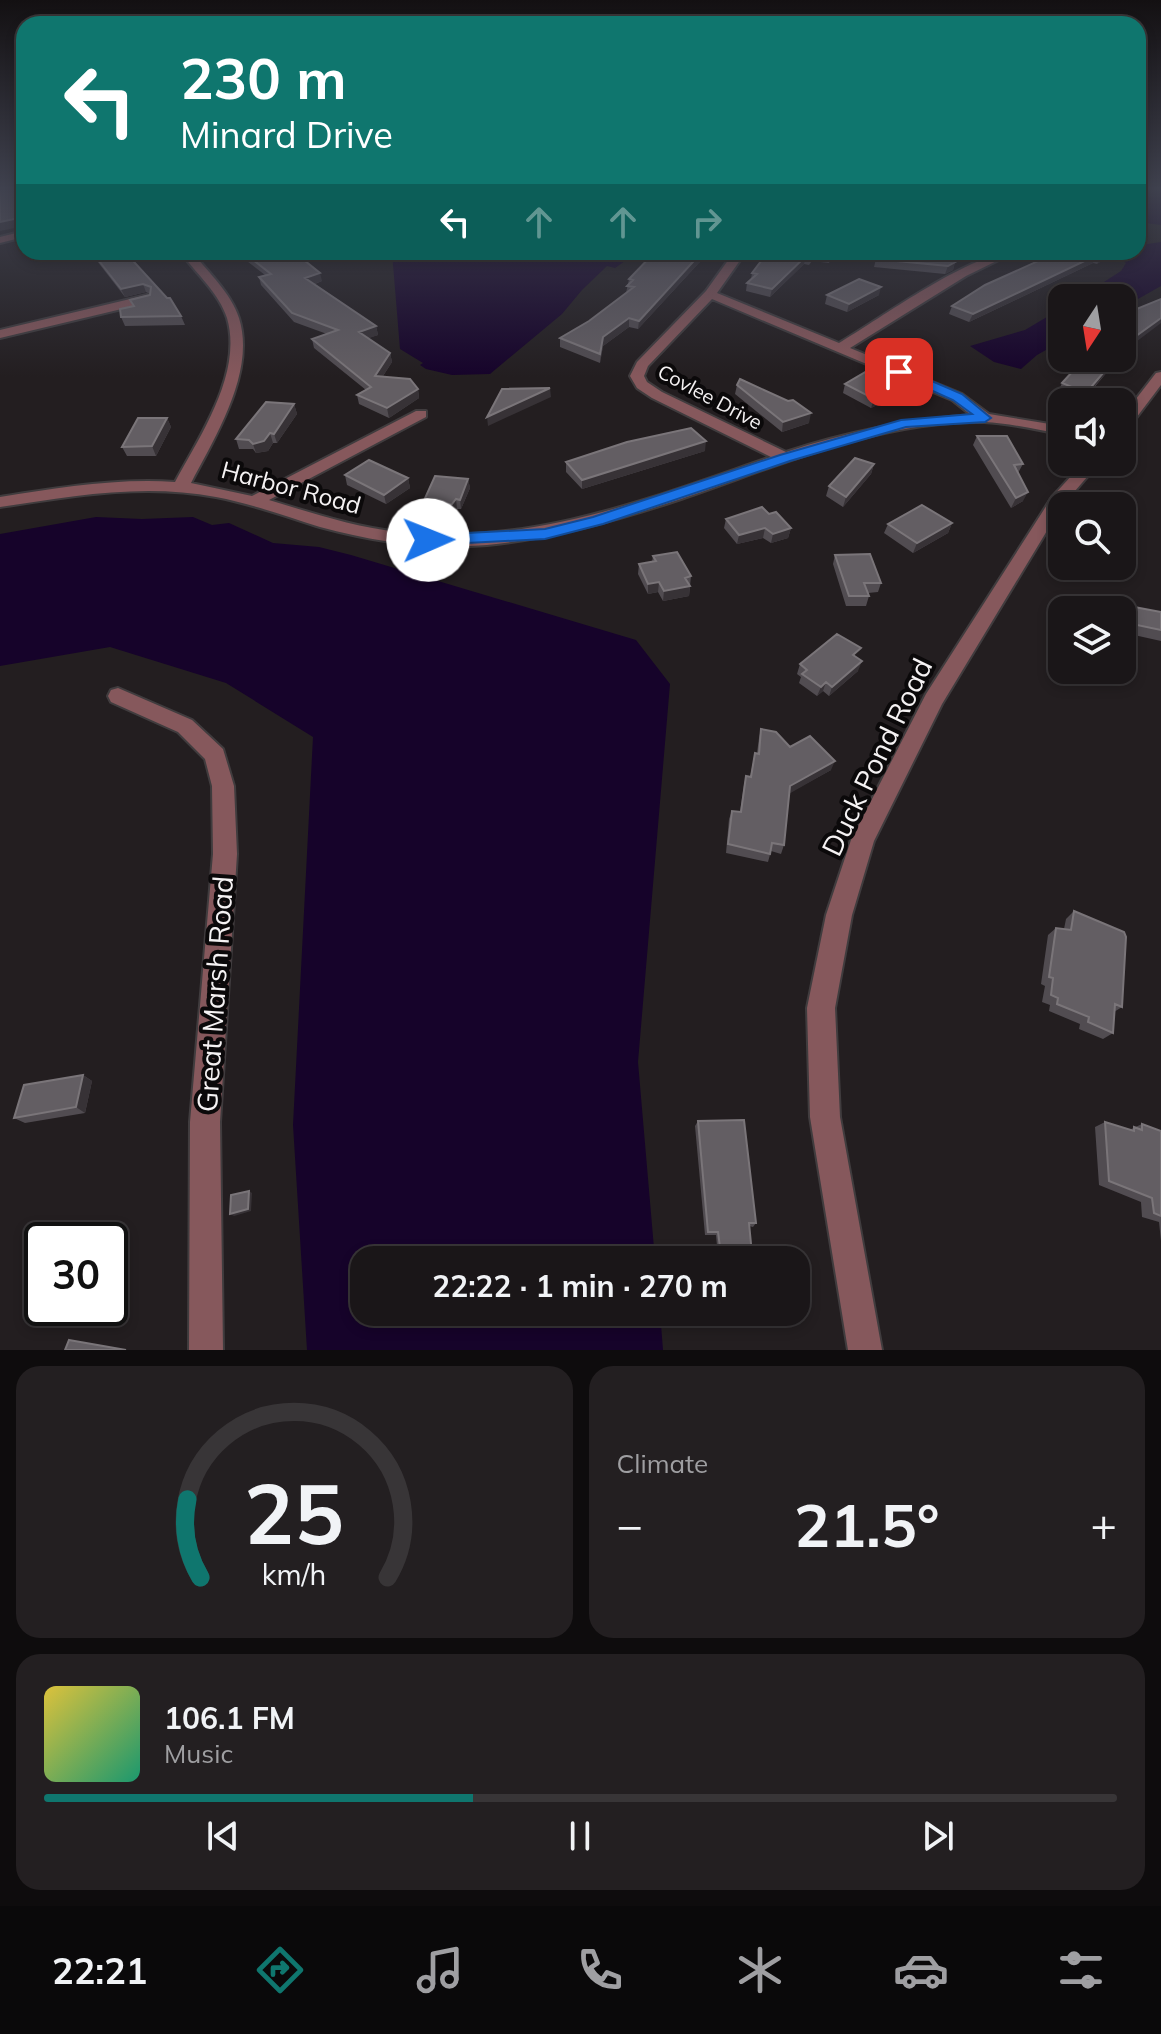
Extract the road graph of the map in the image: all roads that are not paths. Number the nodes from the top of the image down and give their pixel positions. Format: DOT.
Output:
graph roads {
  1 [pos="193,260"];
  2 [pos="734,260"];
  3 [pos="992,260"];
  4 [pos="710,294"];
  5 [pos="147,299"];
  6 [pos="0,334"];
  7 [pos="842,347"];
  8 [pos="1161,376"];
  9 [pos="1136,409"];
  10 [pos="421,414"];
  11 [pos="985,418"];
  12 [pos="1048,427"];
  13 [pos="785,458"];
  14 [pos="1080,476"];
  15 [pos="181,486"];
  16 [pos="0,502"];
  17 [pos="253,502"];
  18 [pos="118,696"];
  19 [pos="206,1350"];
  20 [pos="865,1350"];
  1 -- 15 [label="street"];
  2 -- 4 [label="street, Covlee Drive"];
  3 -- 7 [label="street"];
  4 -- 7 [label="street"];
  4 -- 13 [label="street, Covlee Drive"];
  5 -- 6 [label="street"];
  7 -- 11 [label="street"];
  8 -- 9 [label="street"];
  10 -- 17 [label="street"];
  11 -- 12 [label="street, Harbor Road"];
  11 -- 13 [label="street, Harbor Road"];
  13 -- 17 [label="street, Harbor Road"];
  14 -- 20 [label="street, Duck Pond Road"];
  15 -- 16 [label="street, Harbor Road"];
  15 -- 17 [label="street, Harbor Road"];
  18 -- 19 [label="street, Great Marsh Road"];
}
